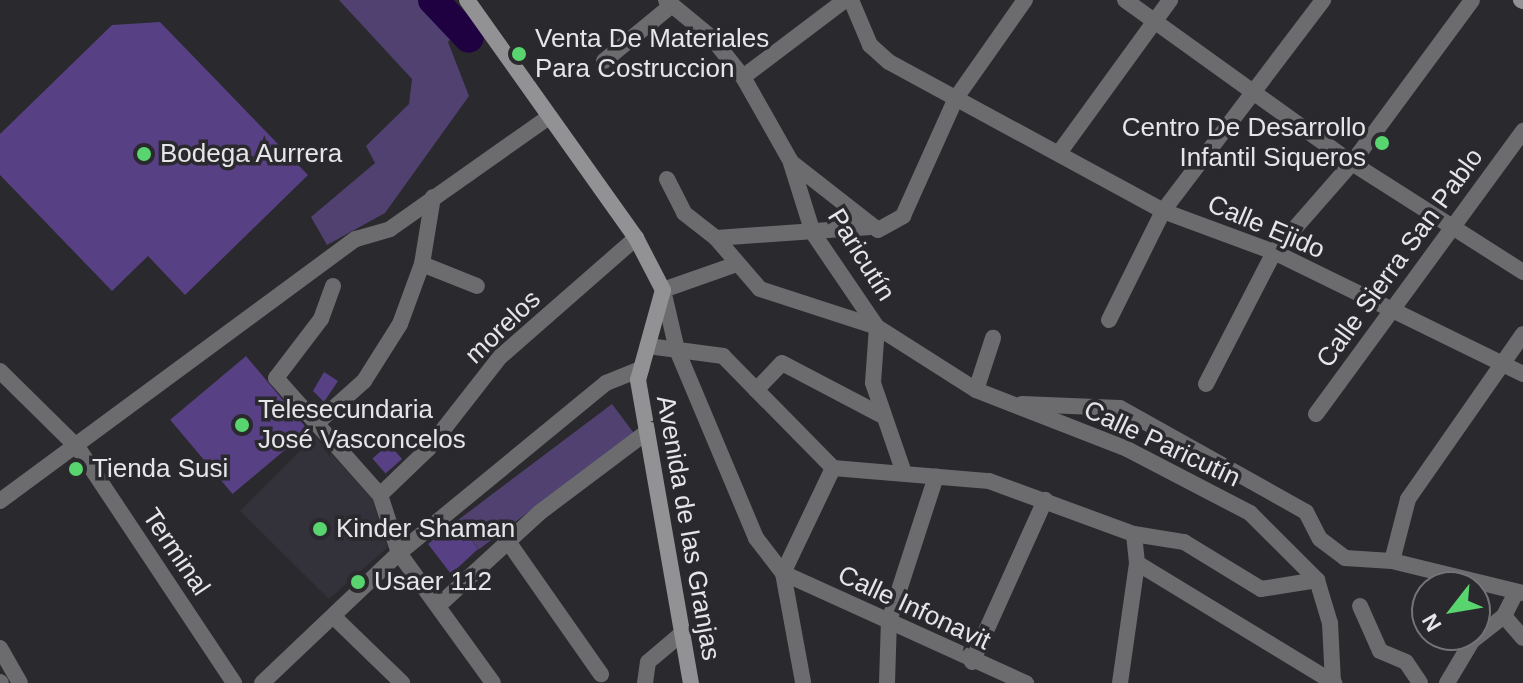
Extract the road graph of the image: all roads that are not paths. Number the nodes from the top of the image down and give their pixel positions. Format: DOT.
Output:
graph roads {
  1 [pos="467,0"];
  2 [pos="848,0"];
  3 [pos="1025,0"];
  4 [pos="1125,0"];
  5 [pos="1170,0"];
  6 [pos="1323,0"];
  7 [pos="1472,0"];
  8 [pos="669,2"];
  9 [pos="1154,22"];
  10 [pos="604,61"];
  11 [pos="743,77"];
  12 [pos="1256,94"];
  13 [pos="956,98"];
  14 [pos="549,117"];
  15 [pos="1523,131"];
  16 [pos="1059,153"];
  17 [pos="791,162"];
  18 [pos="1352,163"];
  19 [pos="667,179"];
  20 [pos="433,197"];
  21 [pos="1163,211"];
  22 [pos="871,227"];
  23 [pos="1453,229"];
  24 [pos="813,233"];
  25 [pos="636,238"];
  26 [pos="716,238"];
  27 [pos="1274,252"];
  28 [pos="422,264"];
  29 [pos="734,265"];
  30 [pos="1523,272"];
  31 [pos="333,286"];
  32 [pos="477,286"];
  33 [pos="663,290"];
  34 [pos="1389,309"];
  35 [pos="1109,320"];
  36 [pos="877,327"];
  37 [pos="1523,334"];
  38 [pos="993,338"];
  39 [pos="648,346"];
  40 [pos="677,350"];
  41 [pos="1499,361"];
  42 [pos="641,369"];
  43 [pos="0,371"];
  44 [pos="1523,374"];
  45 [pos="1206,384"];
  46 [pos="756,390"];
  47 [pos="976,390"];
  48 [pos="1009,404"];
  49 [pos="879,414"];
  50 [pos="1316,414"];
  51 [pos="317,423"];
  52 [pos="647,432"];
  53 [pos="78,448"];
  54 [pos="833,468"];
  55 [pos="904,473"];
  56 [pos="936,476"];
  57 [pos="380,495"];
  58 [pos="1045,500"];
  59 [pos="0,501"];
  60 [pos="1134,534"];
  61 [pos="507,540"];
  62 [pos="399,553"];
  63 [pos="1392,561"];
  64 [pos="1137,563"];
  65 [pos="783,573"];
  66 [pos="1317,580"];
  67 [pos="1520,592"];
  68 [pos="438,606"];
  69 [pos="1360,606"];
  70 [pos="1504,616"];
  71 [pos="334,617"];
  72 [pos="889,621"];
  73 [pos="680,635"];
  74 [pos="1523,638"];
  75 [pos="0,648"];
  76 [pos="972,662"];
  77 [pos="601,674"];
  78 [pos="803,682"];
  79 [pos="1017,682"];
  80 [pos="20,683"];
  81 [pos="234,683"];
  82 [pos="262,683"];
  83 [pos="402,683"];
  84 [pos="493,683"];
  85 [pos="645,683"];
  86 [pos="691,683"];
  87 [pos="887,683"];
  88 [pos="1120,683"];
  89 [pos="1333,683"];
  90 [pos="1420,683"];
  91 [pos="1447,683"];
  1 -- 14 [label="street, Avenida de las Granjas"];
  2 -- 11 [label="street"];
  2 -- 13 [label="street, Calle Ejido"];
  3 -- 13 [label="street"];
  4 -- 9 [label="street"];
  5 -- 9 [label="street"];
  6 -- 12 [label="street"];
  7 -- 18 [label="street"];
  8 -- 10 [label="street"];
  8 -- 11 [label="street"];
  9 -- 12 [label="street"];
  9 -- 16 [label="street"];
  11 -- 17 [label="street"];
  12 -- 18 [label="street"];
  12 -- 21 [label="street"];
  13 -- 16 [label="street, Calle Ejido"];
  13 -- 22 [label="street"];
  14 -- 20 [label="street"];
  14 -- 25 [label="street, Avenida de las Granjas"];
  15 -- 23 [label="street, Calle Sierra San Pablo"];
  16 -- 21 [label="street, Calle Ejido"];
  17 -- 22 [label="street"];
  17 -- 24 [label="street, Paricutín"];
  18 -- 23 [label="street"];
  18 -- 27 [label="street"];
  19 -- 26 [label="street"];
  20 -- 28 [label="street"];
  20 -- 53 [label="street"];
  21 -- 27 [label="street, Calle Ejido"];
  21 -- 35 [label="street"];
  22 -- 24 [label="street"];
  23 -- 30 [label="street"];
  23 -- 34 [label="street, Calle Sierra San Pablo"];
  24 -- 26 [label="street"];
  24 -- 36 [label="street, Paricutín"];
  25 -- 33 [label="street, Avenida de las Granjas"];
  25 -- 57 [label="street, morelos"];
  26 -- 29 [label="street"];
  27 -- 34 [label="street, Calle Ejido"];
  27 -- 45 [label="street"];
  28 -- 32 [label="street"];
  28 -- 51 [label="street"];
  29 -- 33 [label="street"];
  29 -- 36 [label="street"];
  31 -- 51 [label="street"];
  33 -- 39 [label="street, Avenida de las Granjas"];
  33 -- 40 [label="street, Avenida de las Granjas"];
  34 -- 41 [label="street, Calle Ejido"];
  34 -- 50 [label="street, Calle Sierra San Pablo"];
  36 -- 47 [label="street, Calle Paricutín"];
  36 -- 49 [label="street"];
  37 -- 41 [label="street"];
  38 -- 47 [label="street"];
  39 -- 40 [label="street"];
  39 -- 42 [label="street, Avenida de las Granjas"];
  40 -- 46 [label="street"];
  40 -- 65 [label="street, Avenida de las Granjas"];
  41 -- 44 [label="street, Calle Ejido"];
  41 -- 63 [label="street"];
  42 -- 52 [label="street, Avenida de las Granjas"];
  42 -- 62 [label="street"];
  43 -- 53 [label="street, Terminal"];
  46 -- 49 [label="street"];
  46 -- 54 [label="street"];
  47 -- 48 [label="street, Calle Paricutín"];
  48 -- 63 [label="street"];
  48 -- 66 [label="street, Calle Paricutín"];
  49 -- 55 [label="street"];
  51 -- 57 [label="street"];
  52 -- 61 [label="street"];
  52 -- 73 [label="street, Avenida de las Granjas"];
  53 -- 59 [label="street"];
  53 -- 81 [label="street, Terminal"];
  54 -- 55 [label="street"];
  54 -- 65 [label="street"];
  55 -- 56 [label="street"];
  56 -- 58 [label="street"];
  56 -- 72 [label="street"];
  57 -- 62 [label="street"];
  58 -- 60 [label="street"];
  58 -- 76 [label="street"];
  60 -- 64 [label="street"];
  60 -- 66 [label="street"];
  61 -- 68 [label="street"];
  61 -- 77 [label="street"];
  62 -- 68 [label="street"];
  62 -- 71 [label="street"];
  63 -- 67 [label="street"];
  64 -- 88 [label="street"];
  64 -- 89 [label="street"];
  65 -- 72 [label="street, Calle Infonavit"];
  65 -- 78 [label="street"];
  66 -- 89 [label="street, Calle Paricutín"];
  67 -- 70 [label="street"];
  68 -- 84 [label="street"];
  69 -- 90 [label="street"];
  70 -- 74 [label="street"];
  70 -- 91 [label="street"];
  71 -- 82 [label="street"];
  71 -- 83 [label="street"];
  72 -- 76 [label="street, Calle Infonavit"];
  72 -- 87 [label="street"];
  73 -- 85 [label="street"];
  73 -- 86 [label="street, Avenida de las Granjas"];
  75 -- 80 [label="street"];
  76 -- 79 [label="street, Calle Infonavit"];
}
